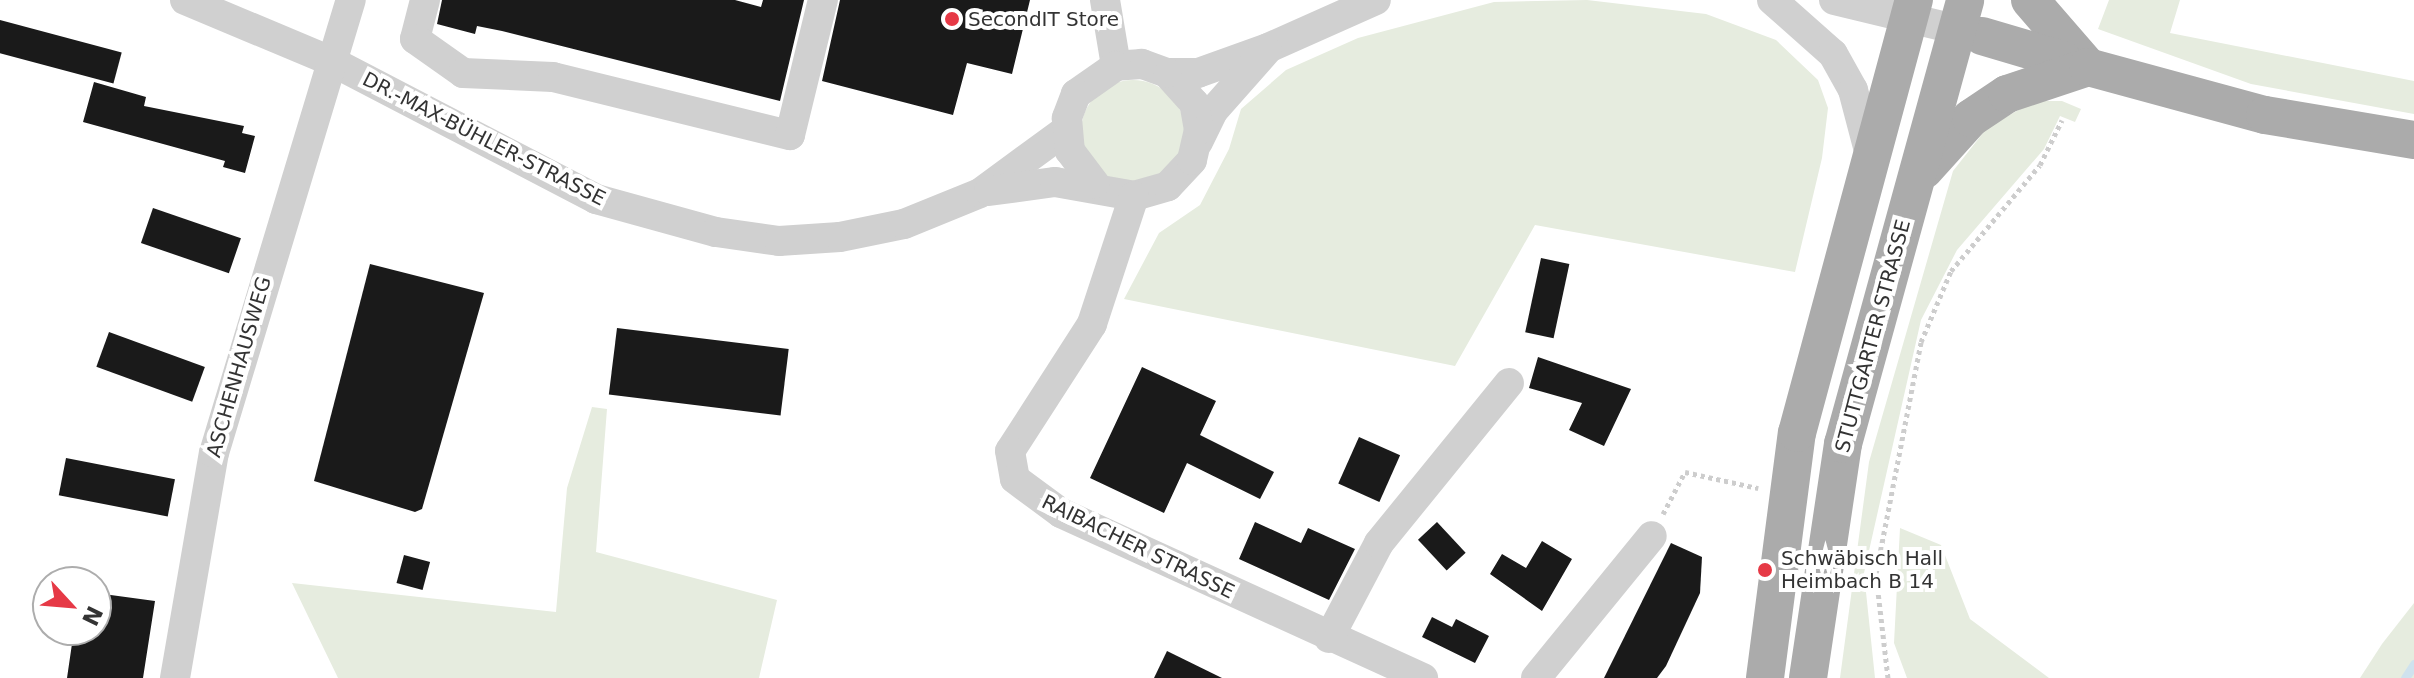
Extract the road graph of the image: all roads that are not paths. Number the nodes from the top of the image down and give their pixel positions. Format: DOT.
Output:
graph roads {
  1 [pos="185,0"];
  2 [pos="351,0"];
  3 [pos="425,0"];
  4 [pos="823,0"];
  5 [pos="1105,0"];
  6 [pos="1376,0"];
  7 [pos="1772,0"];
  8 [pos="1834,0"];
  9 [pos="2030,0"];
  10 [pos="1912,8"];
  11 [pos="1968,22"];
  12 [pos="1268,48"];
  13 [pos="333,62"];
  14 [pos="2075,63"];
  15 [pos="1116,66"];
  16 [pos="1167,73"];
  17 [pos="1066,130"];
  18 [pos="2414,140"];
  19 [pos="1198,143"];
  20 [pos="1870,155"];
  21 [pos="1915,182"];
  22 [pos="1095,184"];
  23 [pos="980,193"];
  24 [pos="1134,196"];
  25 [pos="1509,383"];
  26 [pos="1652,536"];
  27 [pos="1329,638"];
  28 [pos="175,678"];
  29 [pos="1423,678"];
  30 [pos="1536,678"];
  31 [pos="1765,678"];
  32 [pos="1808,678"];
  1 -- 13 [label="street, DR.-MAX-BÜHLER-STRASSE"];
  2 -- 13 [label="street, ASCHENHAUSWEG"];
  3 -- 4 [label="street"];
  5 -- 15 [label="street"];
  6 -- 12 [label="street"];
  7 -- 20 [label="street"];
  8 -- 10 [label="street"];
  9 -- 14 [label="main road"];
  10 -- 11 [label="street"];
  10 -- 20 [label="main road"];
  11 -- 14 [label="main road"];
  11 -- 21 [label="main road, STUTTGARTER STRASSE"];
  12 -- 16 [label="street"];
  12 -- 19 [label="street"];
  13 -- 23 [label="street, DR.-MAX-BÜHLER-STRASSE"];
  13 -- 28 [label="street, ASCHENHAUSWEG"];
  14 -- 18 [label="main road"];
  14 -- 21 [label="main road"];
  15 -- 16 [label="street"];
  15 -- 17 [label="street"];
  16 -- 19 [label="street"];
  17 -- 22 [label="street"];
  17 -- 23 [label="street, DR.-MAX-BÜHLER-STRASSE"];
  19 -- 24 [label="street"];
  20 -- 31 [label="main road"];
  21 -- 32 [label="main road, STUTTGARTER STRASSE"];
  22 -- 23 [label="street, DR.-MAX-BÜHLER-STRASSE"];
  22 -- 24 [label="street"];
  24 -- 27 [label="street, RAIBACHER STRASSE"];
  25 -- 27 [label="street"];
  26 -- 30 [label="street"];
  27 -- 29 [label="street, RAIBACHER STRASSE"];
}
